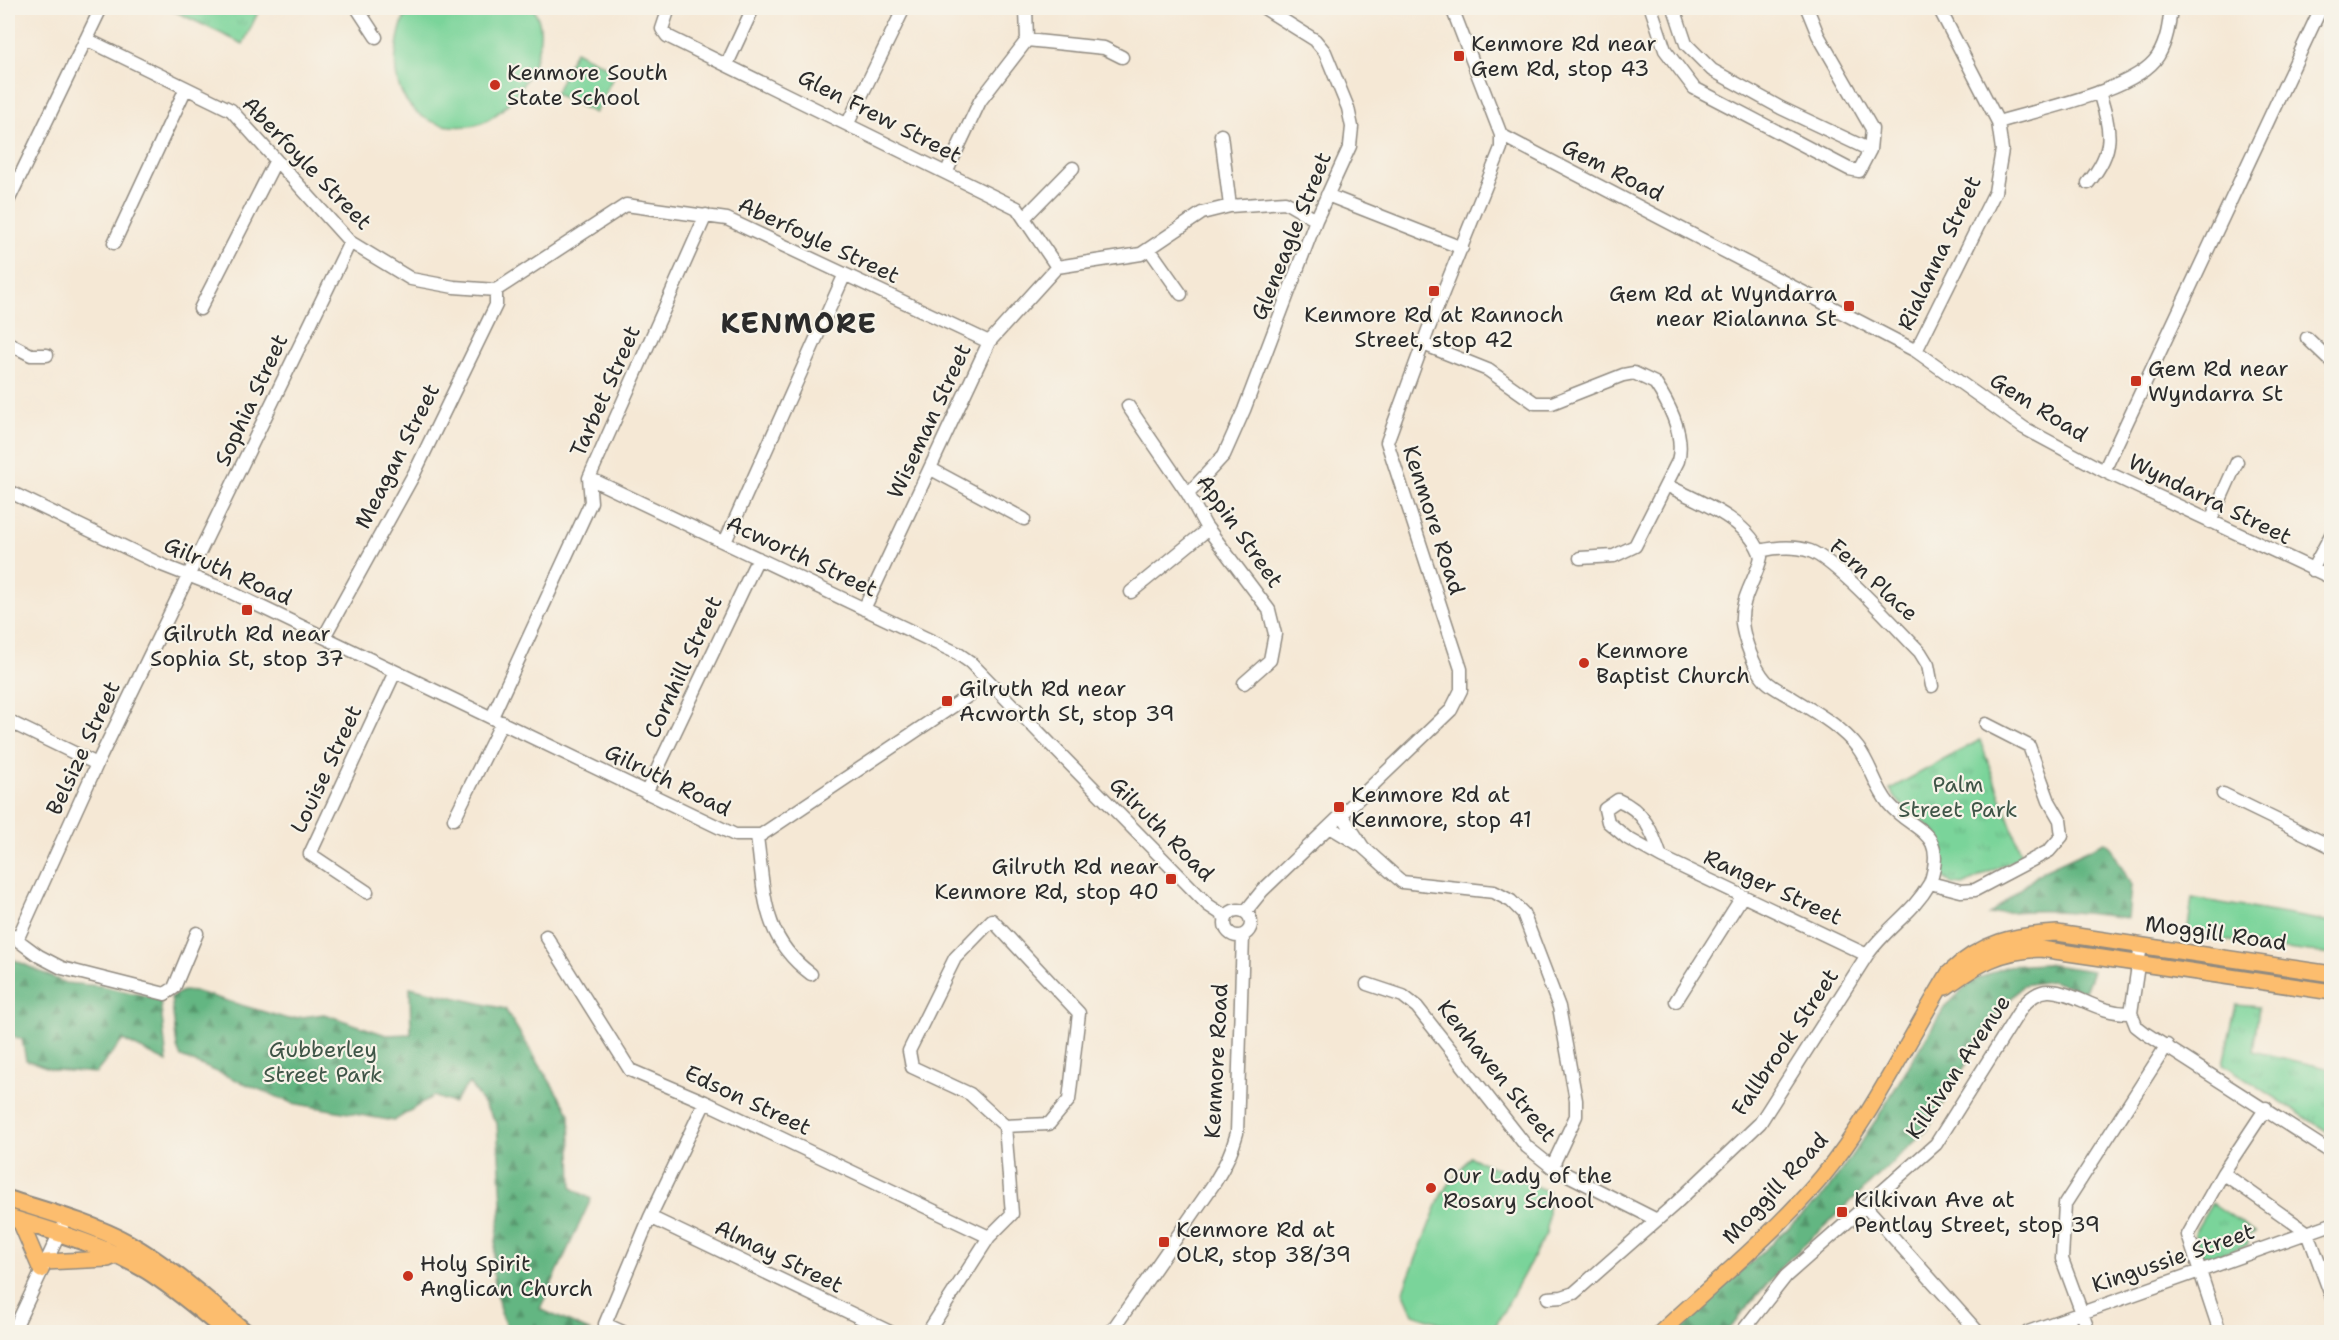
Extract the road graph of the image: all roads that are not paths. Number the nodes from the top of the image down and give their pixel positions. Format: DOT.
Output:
graph roads {
  1 [pos="101,8"];
  2 [pos="357,8"];
  3 [pos="669,8"];
  4 [pos="753,8"];
  5 [pos="904,8"];
  6 [pos="1026,8"];
  7 [pos="1264,8"];
  8 [pos="1452,8"];
  9 [pos="1651,8"];
  10 [pos="1674,8"];
  11 [pos="1807,8"];
  12 [pos="1940,8"];
  13 [pos="2171,8"];
  14 [pos="2321,8"];
  15 [pos="376,37"];
  16 [pos="86,39"];
  17 [pos="1027,40"];
  18 [pos="1122,57"];
  19 [pos="727,64"];
  20 [pos="186,88"];
  21 [pos="2099,92"];
  22 [pos="1998,122"];
  23 [pos="848,123"];
  24 [pos="1221,135"];
  25 [pos="1501,135"];
  26 [pos="1870,150"];
  27 [pos="276,160"];
  28 [pos="1073,168"];
  29 [pos="946,173"];
  30 [pos="2088,183"];
  31 [pos="1328,195"];
  32 [pos="8,201"];
  33 [pos="1230,206"];
  34 [pos="706,214"];
  35 [pos="1025,217"];
  36 [pos="1316,220"];
  37 [pos="350,242"];
  38 [pos="114,243"];
  39 [pos="1462,248"];
  40 [pos="1150,250"];
  41 [pos="1057,267"];
  42 [pos="844,276"];
  43 [pos="496,290"];
  44 [pos="1181,294"];
  45 [pos="200,309"];
  46 [pos="2307,338"];
  47 [pos="989,342"];
  48 [pos="8,343"];
  49 [pos="1423,344"];
  50 [pos="1916,351"];
  51 [pos="47,355"];
  52 [pos="2331,362"];
  53 [pos="1128,406"];
  54 [pos="2237,462"];
  55 [pos="931,469"];
  56 [pos="2104,471"];
  57 [pos="589,478"];
  58 [pos="1666,485"];
  59 [pos="8,491"];
  60 [pos="1188,494"];
  61 [pos="1024,519"];
  62 [pos="2210,522"];
  63 [pos="1208,529"];
  64 [pos="2331,533"];
  65 [pos="725,542"];
  66 [pos="1759,550"];
  67 [pos="758,558"];
  68 [pos="1580,558"];
  69 [pos="2312,570"];
  70 [pos="189,575"];
  71 [pos="2331,578"];
  72 [pos="1131,592"];
  73 [pos="864,609"];
  74 [pos="324,638"];
  75 [pos="395,672"];
  76 [pos="989,682"];
  77 [pos="1244,683"];
  78 [pos="1932,686"];
  79 [pos="497,720"];
  80 [pos="8,721"];
  81 [pos="1986,724"];
  82 [pos="97,764"];
  83 [pos="646,793"];
  84 [pos="2223,794"];
  85 [pos="1342,815"];
  86 [pos="454,819"];
  87 [pos="1330,827"];
  88 [pos="758,837"];
  89 [pos="1363,847"];
  90 [pos="2331,847"];
  91 [pos="1661,857"];
  92 [pos="1930,883"];
  93 [pos="367,892"];
  94 [pos="1742,897"];
  95 [pos="1245,912"];
  96 [pos="1226,917"];
  97 [pos="197,933"];
  98 [pos="1243,935"];
  99 [pos="12,936"];
  100 [pos="546,936"];
  101 [pos="2141,945"];
  102 [pos="1867,955"];
  103 [pos="2139,963"];
  104 [pos="811,974"];
  105 [pos="2331,974"];
  106 [pos="1367,984"];
  107 [pos="2331,992"];
  108 [pos="1936,994"];
  109 [pos="1676,1001"];
  110 [pos="2131,1013"];
  111 [pos="2167,1045"];
  112 [pos="705,1102"];
  113 [pos="2266,1108"];
  114 [pos="1005,1126"];
  115 [pos="2331,1153"];
  116 [pos="1552,1167"];
  117 [pos="2223,1173"];
  118 [pos="8,1199"];
  119 [pos="1866,1207"];
  120 [pos="650,1217"];
  121 [pos="66,1218"];
  122 [pos="14,1219"];
  123 [pos="1657,1220"];
  124 [pos="2331,1224"];
  125 [pos="2308,1233"];
  126 [pos="59,1234"];
  127 [pos="989,1237"];
  128 [pos="117,1255"];
  129 [pos="43,1266"];
  130 [pos="2199,1271"];
  131 [pos="1548,1298"];
  132 [pos="2331,1298"];
  133 [pos="2082,1313"];
  134 [pos="13,1332"];
  135 [pos="227,1332"];
  136 [pos="245,1332"];
  137 [pos="623,1332"];
  138 [pos="890,1332"];
  139 [pos="928,1332"];
  140 [pos="1111,1332"];
  141 [pos="1661,1332"];
  142 [pos="1742,1332"];
  143 [pos="1978,1332"];
  144 [pos="2028,1332"];
  145 [pos="2089,1332"];
  146 [pos="2220,1332"];
  1 -- 16 [label="street"];
  2 -- 15 [label="street"];
  3 -- 19 [label="street, Glen Frew Street"];
  4 -- 19 [label="street"];
  5 -- 23 [label="street"];
  6 -- 17 [label="street"];
  7 -- 31 [label="street, Gleneagle Street"];
  8 -- 25 [label="street, Kenmore Road"];
  9 -- 26 [label="street"];
  10 -- 26 [label="street"];
  11 -- 26 [label="street"];
  12 -- 22 [label="street, Rialanna Street"];
  13 -- 21 [label="street"];
  14 -- 56 [label="street, Gem Road"];
  16 -- 20 [label="street, Aberfoyle Street"];
  16 -- 32 [label="street"];
  17 -- 18 [label="street"];
  17 -- 29 [label="street"];
  19 -- 23 [label="street, Glen Frew Street"];
  20 -- 27 [label="street, Aberfoyle Street"];
  20 -- 38 [label="street"];
  21 -- 22 [label="street"];
  21 -- 30 [label="street"];
  22 -- 50 [label="street, Rialanna Street"];
  23 -- 29 [label="street, Glen Frew Street"];
  24 -- 33 [label="street"];
  25 -- 39 [label="street, Kenmore Road"];
  25 -- 50 [label="street, Gem Road"];
  27 -- 37 [label="street, Aberfoyle Street"];
  27 -- 45 [label="street"];
  28 -- 35 [label="street"];
  29 -- 35 [label="street, Glen Frew Street"];
  31 -- 36 [label="street, Gleneagle Street"];
  31 -- 39 [label="street"];
  33 -- 36 [label="street"];
  33 -- 40 [label="street"];
  34 -- 42 [label="street, Aberfoyle Street"];
  34 -- 43 [label="street, Aberfoyle Street"];
  34 -- 57 [label="street, Tarbet Street"];
  35 -- 41 [label="street, Glen Frew Street"];
  36 -- 60 [label="street, Gleneagle Street"];
  37 -- 43 [label="street, Aberfoyle Street"];
  37 -- 70 [label="street, Sophia Street"];
  39 -- 49 [label="street, Kenmore Road"];
  40 -- 41 [label="street"];
  40 -- 44 [label="street"];
  41 -- 47 [label="street, Wiseman Street"];
  42 -- 47 [label="street, Aberfoyle Street"];
  42 -- 65 [label="street"];
  43 -- 74 [label="street, Meagan Street"];
  46 -- 52 [label="street"];
  47 -- 55 [label="street, Wiseman Street"];
  48 -- 51 [label="street"];
  49 -- 58 [label="street"];
  49 -- 85 [label="street, Kenmore Road"];
  50 -- 56 [label="street, Gem Road"];
  53 -- 60 [label="street, Appin Street"];
  54 -- 62 [label="street"];
  55 -- 61 [label="street"];
  55 -- 73 [label="street, Wiseman Street"];
  56 -- 62 [label="street, Wyndarra Street"];
  57 -- 65 [label="street, Acworth Street"];
  57 -- 79 [label="street, Tarbet Street"];
  58 -- 66 [label="street"];
  58 -- 68 [label="street"];
  59 -- 70 [label="street, Gilruth Road"];
  60 -- 63 [label="street, Appin Street"];
  62 -- 69 [label="street, Wyndarra Street"];
  63 -- 72 [label="street"];
  63 -- 77 [label="street, Appin Street"];
  64 -- 69 [label="street"];
  65 -- 67 [label="street, Acworth Street"];
  66 -- 78 [label="street, Fern Place"];
  66 -- 92 [label="street"];
  67 -- 73 [label="street, Acworth Street"];
  67 -- 83 [label="street, Cornhill Street"];
  69 -- 71 [label="street, Wyndarra Street"];
  70 -- 74 [label="street, Gilruth Road"];
  70 -- 82 [label="street, Belsize Street"];
  73 -- 76 [label="street, Acworth Street"];
  74 -- 75 [label="street, Gilruth Road"];
  75 -- 79 [label="street, Gilruth Road"];
  75 -- 93 [label="street, Louise Street"];
  76 -- 88 [label="street"];
  76 -- 96 [label="street, Gilruth Road"];
  79 -- 83 [label="street, Gilruth Road"];
  79 -- 86 [label="street, Tarbet Street"];
  80 -- 82 [label="street"];
  81 -- 92 [label="street"];
  82 -- 99 [label="street, Belsize Street"];
  83 -- 88 [label="street, Gilruth Road"];
  84 -- 90 [label="street"];
  85 -- 87 [label="street, Kenmore Road"];
  85 -- 89 [label="street"];
  87 -- 89 [label="street"];
  87 -- 95 [label="street, Kenmore Road"];
  88 -- 104 [label="street"];
  89 -- 116 [label="street"];
  91 -- 91 [label="street, Ranger Street"];
  91 -- 94 [label="street, Ranger Street"];
  92 -- 102 [label="street, Fallbrook Street"];
  94 -- 102 [label="street, Ranger Street"];
  94 -- 109 [label="street"];
  95 -- 96 [label="street"];
  95 -- 98 [label="street"];
  96 -- 98 [label="street"];
  97 -- 99 [label="street"];
  98 -- 140 [label="street, Kenmore Road"];
  100 -- 112 [label="street, Edson Street"];
  101 -- 103 [label="street"];
  101 -- 105 [label="main road, Moggill Road"];
  101 -- 108 [label="main road, Moggill Road"];
  102 -- 123 [label="street, Fallbrook Street"];
  103 -- 107 [label="main road, Moggill Road"];
  103 -- 108 [label="main road, Moggill Road"];
  103 -- 110 [label="street"];
  106 -- 116 [label="street, Kenhaven Street"];
  108 -- 141 [label="main road, Moggill Road"];
  110 -- 111 [label="street"];
  110 -- 119 [label="street, Kilkivan Avenue"];
  111 -- 113 [label="street"];
  111 -- 133 [label="street"];
  112 -- 120 [label="street"];
  112 -- 127 [label="street, Edson Street"];
  113 -- 115 [label="street"];
  113 -- 117 [label="street"];
  114 -- 114 [label="street"];
  114 -- 127 [label="street"];
  116 -- 123 [label="street, Kenhaven Street"];
  117 -- 125 [label="street"];
  117 -- 130 [label="street"];
  118 -- 121 [label="highway"];
  119 -- 142 [label="street, Kilkivan Avenue"];
  119 -- 143 [label="street"];
  120 -- 137 [label="street"];
  120 -- 138 [label="street, Almay Street"];
  121 -- 126 [label="street"];
  121 -- 136 [label="highway"];
  122 -- 126 [label="highway"];
  122 -- 129 [label="main road"];
  123 -- 131 [label="street, Fallbrook Street"];
  124 -- 125 [label="street, Kingussie Street"];
  125 -- 130 [label="street, Kingussie Street"];
  125 -- 132 [label="street"];
  126 -- 128 [label="highway"];
  126 -- 129 [label="street"];
  127 -- 139 [label="street"];
  128 -- 129 [label="main road"];
  128 -- 135 [label="highway"];
  129 -- 134 [label="street"];
  130 -- 133 [label="street, Kingussie Street"];
  130 -- 146 [label="street"];
  133 -- 144 [label="street, Kingussie Street"];
  133 -- 145 [label="street"];
}
